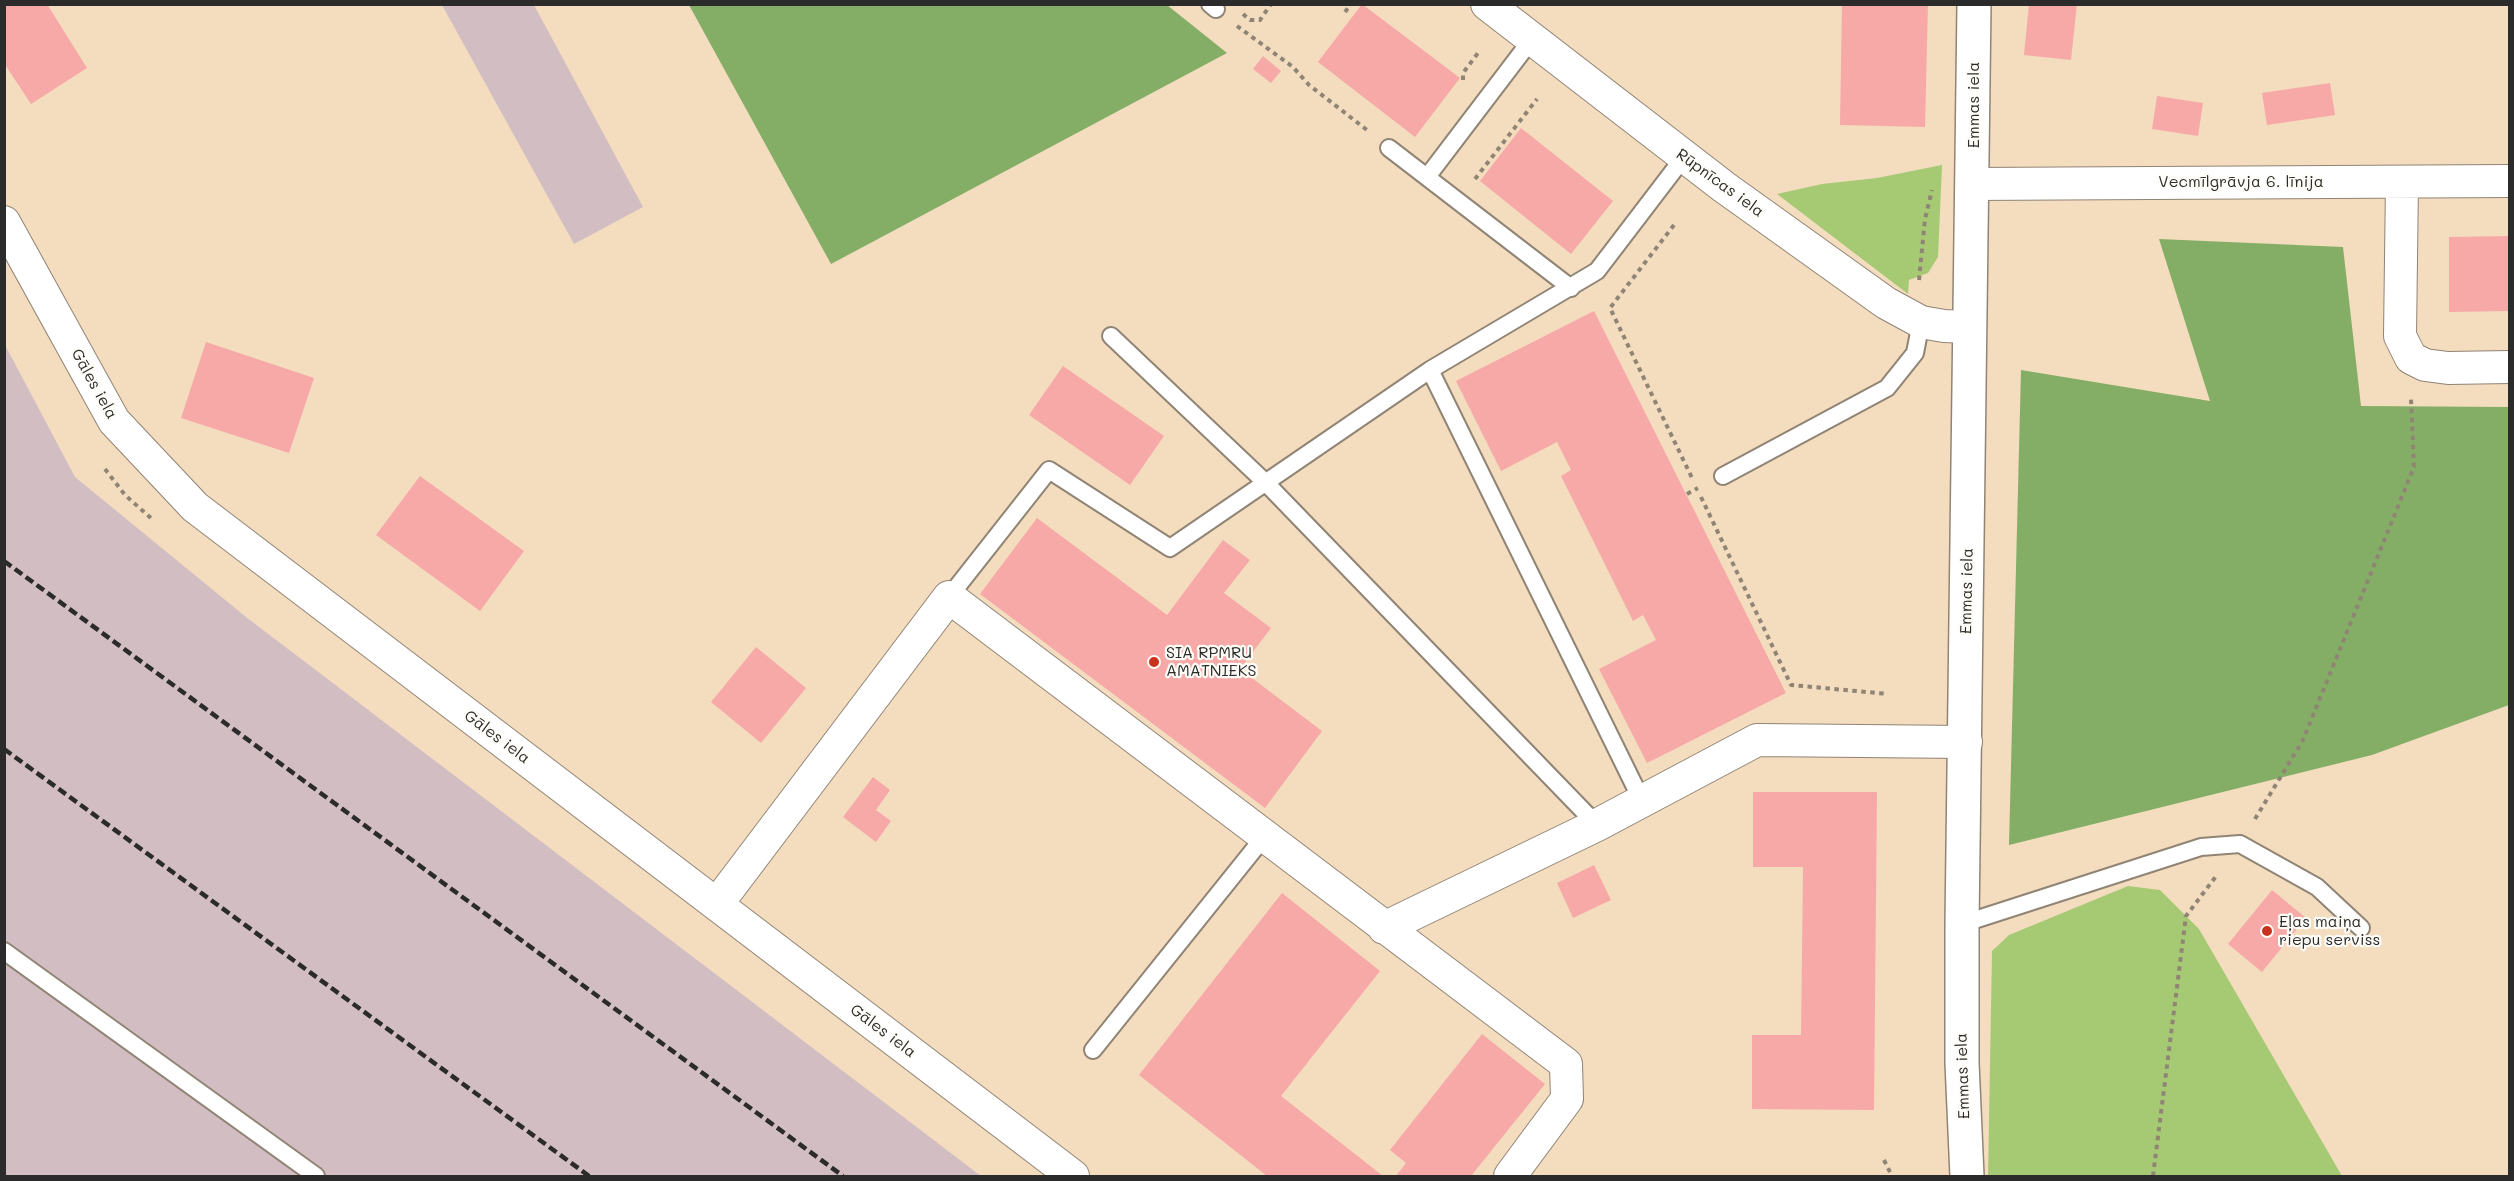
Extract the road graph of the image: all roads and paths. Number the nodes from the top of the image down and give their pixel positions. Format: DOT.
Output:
graph roads {
  1 [pos="1271,4"];
  2 [pos="1351,4"];
  3 [pos="1487,4"];
  4 [pos="1974,4"];
  5 [pos="1213,7"];
  6 [pos="1237,10"];
  7 [pos="1345,12"];
  8 [pos="1532,39"];
  9 [pos="1478,53"];
  10 [pos="1463,82"];
  11 [pos="1537,99"];
  12 [pos="1389,148"];
  13 [pos="1684,157"];
  14 [pos="1428,177"];
  15 [pos="2402,182"];
  16 [pos="2510,182"];
  17 [pos="1973,184"];
  18 [pos="1932,187"];
  19 [pos="1458,201"];
  20 [pos="4,222"];
  21 [pos="1919,284"];
  22 [pos="1571,288"];
  23 [pos="1921,322"];
  24 [pos="1970,327"];
  25 [pos="1112,336"];
  26 [pos="2510,368"];
  27 [pos="1430,370"];
  28 [pos="2412,404"];
  29 [pos="1723,476"];
  30 [pos="1266,483"];
  31 [pos="949,597"];
  32 [pos="1965,742"];
  33 [pos="1642,801"];
  34 [pos="1597,825"];
  35 [pos="1264,837"];
  36 [pos="2240,844"];
  37 [pos="717,904"];
  38 [pos="1962,924"];
  39 [pos="1384,928"];
  40 [pos="2361,928"];
  41 [pos="4,951"];
  42 [pos="1093,1050"];
  43 [pos="1884,1160"];
  44 [pos="316,1176"];
  45 [pos="1073,1176"];
  46 [pos="1509,1176"];
  47 [pos="1892,1176"];
  48 [pos="1967,1176"];
  49 [pos="2153,1176"];
  1 -- 6 [label="path"];
  2 -- 7 [label="path"];
  3 -- 8 [label="street, Rūpnīcas iela"];
  4 -- 17 [label="main road, Emmas iela"];
  5 -- 12 [label="path"];
  8 -- 13 [label="street, Rūpnīcas iela"];
  8 -- 14 [label="lane"];
  9 -- 10 [label="path"];
  11 -- 19 [label="path"];
  12 -- 14 [label="lane"];
  13 -- 22 [label="lane"];
  13 -- 23 [label="street, Rūpnīcas iela"];
  14 -- 19 [label="lane"];
  15 -- 16 [label="street, Vecmīlgrāvja 6. līnija"];
  15 -- 17 [label="street, Vecmīlgrāvja 6. līnija"];
  15 -- 26 [label="street"];
  17 -- 24 [label="main road, Emmas iela"];
  18 -- 21 [label="path"];
  19 -- 22 [label="lane"];
  20 -- 37 [label="street, Gāles iela"];
  22 -- 27 [label="lane"];
  23 -- 24 [label="street, Rūpnīcas iela"];
  23 -- 29 [label="lane"];
  24 -- 32 [label="main road, Emmas iela"];
  25 -- 30 [label="lane"];
  27 -- 30 [label="lane"];
  27 -- 33 [label="lane"];
  28 -- 36 [label="path"];
  30 -- 31 [label="lane"];
  30 -- 34 [label="lane"];
  31 -- 35 [label="street"];
  31 -- 37 [label="street"];
  32 -- 33 [label="street"];
  32 -- 38 [label="main road, Emmas iela"];
  33 -- 34 [label="street"];
  34 -- 39 [label="street"];
  35 -- 39 [label="street"];
  35 -- 42 [label="lane"];
  36 -- 38 [label="lane"];
  36 -- 40 [label="lane"];
  36 -- 49 [label="path"];
  37 -- 45 [label="street, Gāles iela"];
  38 -- 48 [label="main road, Emmas iela"];
  39 -- 46 [label="street"];
  41 -- 44 [label="lane"];
  43 -- 47 [label="path"];
}
